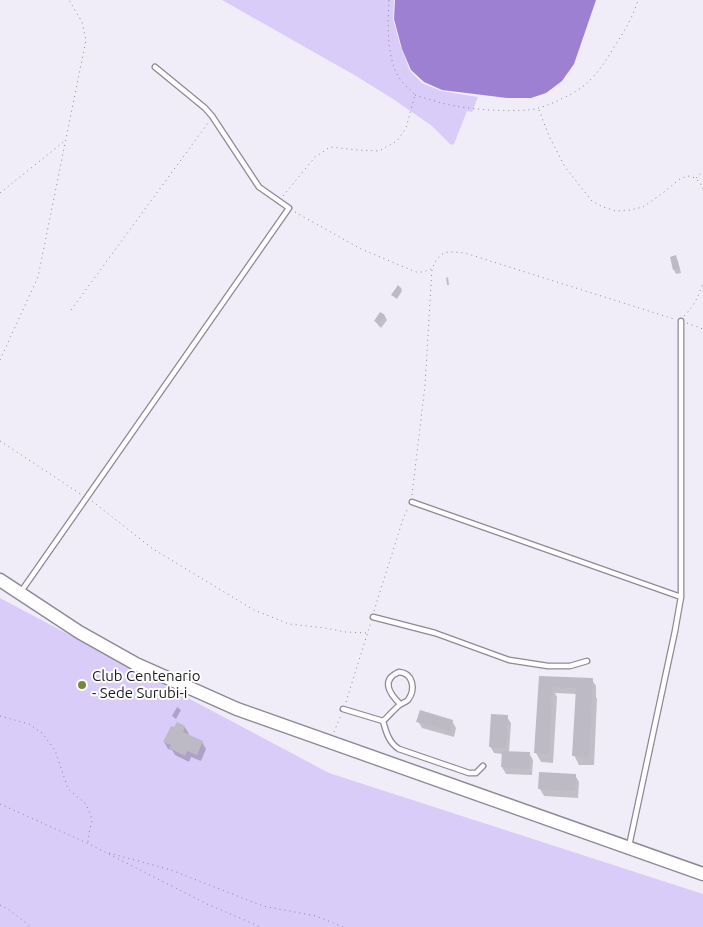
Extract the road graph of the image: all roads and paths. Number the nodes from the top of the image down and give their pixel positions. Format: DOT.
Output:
graph roads {
  1 [pos="69,0"];
  2 [pos="389,0"];
  3 [pos="638,0"];
  4 [pos="155,67"];
  5 [pos="415,95"];
  6 [pos="538,109"];
  7 [pos="212,116"];
  8 [pos="66,139"];
  9 [pos="703,172"];
  10 [pos="695,178"];
  11 [pos="703,189"];
  12 [pos="0,193"];
  13 [pos="279,201"];
  14 [pos="289,208"];
  15 [pos="432,269"];
  16 [pos="703,282"];
  17 [pos="71,310"];
  18 [pos="681,321"];
  19 [pos="703,329"];
  20 [pos="0,360"];
  21 [pos="0,441"];
  22 [pos="87,498"];
  23 [pos="412,502"];
  24 [pos="0,580"];
  25 [pos="20,594"];
  26 [pos="681,597"];
  27 [pos="372,617"];
  28 [pos="367,633"];
  29 [pos="587,661"];
  30 [pos="400,704"];
  31 [pos="344,709"];
  32 [pos="0,716"];
  33 [pos="383,721"];
  34 [pos="330,742"];
  35 [pos="483,766"];
  36 [pos="0,804"];
  37 [pos="88,844"];
  38 [pos="629,847"];
  39 [pos="106,853"];
  40 [pos="703,874"];
  41 [pos="0,905"];
  42 [pos="31,927"];
  43 [pos="261,927"];
  44 [pos="343,927"];
  1 -- 8 [label="path"];
  2 -- 5 [label="path"];
  3 -- 6 [label="path"];
  4 -- 7 [label="lane"];
  5 -- 6 [label="path"];
  5 -- 13 [label="path"];
  6 -- 10 [label="path"];
  7 -- 13 [label="lane"];
  7 -- 17 [label="path"];
  8 -- 12 [label="path"];
  8 -- 20 [label="path"];
  9 -- 10 [label="path"];
  10 -- 11 [label="path"];
  13 -- 14 [label="lane"];
  14 -- 15 [label="path"];
  14 -- 22 [label="lane"];
  15 -- 18 [label="path"];
  15 -- 23 [label="path"];
  16 -- 18 [label="path"];
  18 -- 19 [label="path"];
  18 -- 26 [label="lane"];
  21 -- 22 [label="path"];
  22 -- 25 [label="lane"];
  22 -- 28 [label="path"];
  23 -- 26 [label="lane"];
  23 -- 27 [label="path"];
  24 -- 25 [label="street"];
  25 -- 34 [label="street"];
  26 -- 38 [label="lane"];
  27 -- 28 [label="path"];
  27 -- 29 [label="lane"];
  28 -- 31 [label="path"];
  30 -- 30 [label="lane"];
  30 -- 33 [label="lane"];
  31 -- 33 [label="lane"];
  31 -- 34 [label="path"];
  32 -- 37 [label="path"];
  33 -- 35 [label="lane"];
  34 -- 38 [label="street"];
  36 -- 37 [label="path"];
  37 -- 39 [label="path"];
  38 -- 40 [label="street"];
  39 -- 43 [label="path"];
  39 -- 44 [label="path"];
  41 -- 42 [label="path"];
}
